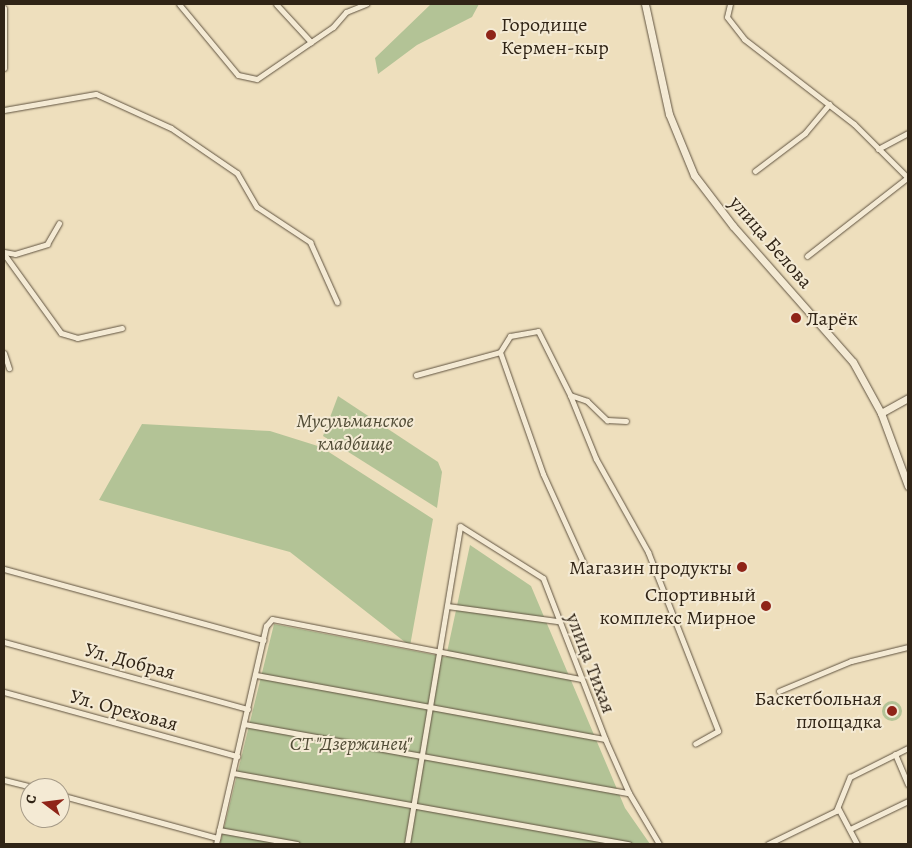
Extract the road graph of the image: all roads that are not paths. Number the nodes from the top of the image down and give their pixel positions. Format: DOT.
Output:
graph roads {
  1 [pos="179,4"];
  2 [pos="276,4"];
  3 [pos="366,4"];
  4 [pos="645,4"];
  5 [pos="730,4"];
  6 [pos="4,8"];
  7 [pos="311,42"];
  8 [pos="4,68"];
  9 [pos="829,104"];
  10 [pos="4,110"];
  11 [pos="908,133"];
  12 [pos="878,149"];
  13 [pos="755,171"];
  14 [pos="908,178"];
  15 [pos="59,223"];
  16 [pos="4,253"];
  17 [pos="807,256"];
  18 [pos="337,302"];
  19 [pos="122,328"];
  20 [pos="500,352"];
  21 [pos="4,353"];
  22 [pos="9,368"];
  23 [pos="416,375"];
  24 [pos="570,395"];
  25 [pos="908,398"];
  26 [pos="881,413"];
  27 [pos="626,421"];
  28 [pos="908,486"];
  29 [pos="4,569"];
  30 [pos="586,569"];
  31 [pos="448,606"];
  32 [pos="558,621"];
  33 [pos="263,640"];
  34 [pos="4,642"];
  35 [pos="908,647"];
  36 [pos="441,653"];
  37 [pos="256,675"];
  38 [pos="581,679"];
  39 [pos="779,690"];
  40 [pos="4,692"];
  41 [pos="432,706"];
  42 [pos="248,709"];
  43 [pos="244,724"];
  44 [pos="605,739"];
  45 [pos="695,744"];
  46 [pos="908,748"];
  47 [pos="895,754"];
  48 [pos="237,756"];
  49 [pos="424,756"];
  50 [pos="233,773"];
  51 [pos="4,780"];
  52 [pos="20,784"];
  53 [pos="908,784"];
  54 [pos="628,793"];
  55 [pos="70,798"];
  56 [pos="908,801"];
  57 [pos="415,806"];
  58 [pos="838,808"];
  59 [pos="850,829"];
  60 [pos="219,830"];
  61 [pos="217,838"];
  62 [pos="778,842"];
  63 [pos="216,844"];
  64 [pos="298,844"];
  65 [pos="407,844"];
  66 [pos="629,844"];
  67 [pos="659,844"];
  68 [pos="768,844"];
  69 [pos="857,844"];
  1 -- 7 [label="street"];
  2 -- 7 [label="street"];
  3 -- 7 [label="street"];
  4 -- 26 [label="main road, улица Белова"];
  5 -- 9 [label="street"];
  6 -- 8 [label="street"];
  9 -- 12 [label="street"];
  9 -- 13 [label="street"];
  10 -- 18 [label="street"];
  11 -- 12 [label="street"];
  12 -- 14 [label="street"];
  14 -- 17 [label="street"];
  15 -- 16 [label="street"];
  16 -- 19 [label="street"];
  20 -- 23 [label="street"];
  20 -- 24 [label="street"];
  20 -- 30 [label="street"];
  21 -- 22 [label="street"];
  24 -- 27 [label="street"];
  24 -- 45 [label="street"];
  25 -- 26 [label="main road"];
  26 -- 28 [label="main road, улица Белова"];
  29 -- 33 [label="street"];
  31 -- 32 [label="street"];
  31 -- 32 [label="street, улица Тихая"];
  31 -- 36 [label="street"];
  32 -- 38 [label="street, улица Тихая"];
  33 -- 36 [label="street"];
  33 -- 37 [label="street"];
  34 -- 42 [label="street, Ул. Добрая"];
  35 -- 39 [label="street"];
  36 -- 38 [label="street"];
  36 -- 41 [label="street"];
  37 -- 41 [label="street"];
  37 -- 42 [label="street"];
  38 -- 44 [label="street, улица Тихая"];
  40 -- 48 [label="street, Ул. Ореховая"];
  41 -- 44 [label="street"];
  41 -- 49 [label="street"];
  42 -- 43 [label="street"];
  43 -- 48 [label="street"];
  43 -- 49 [label="street"];
  44 -- 54 [label="street, улица Тихая"];
  46 -- 47 [label="street"];
  47 -- 53 [label="street"];
  47 -- 58 [label="street"];
  48 -- 50 [label="street"];
  49 -- 54 [label="street"];
  49 -- 57 [label="street"];
  50 -- 57 [label="street"];
  50 -- 60 [label="street"];
  51 -- 52 [label="street"];
  54 -- 67 [label="street, улица Тихая"];
  55 -- 61 [label="street"];
  56 -- 59 [label="street"];
  57 -- 65 [label="street"];
  57 -- 66 [label="street"];
  58 -- 59 [label="street"];
  58 -- 62 [label="street"];
  59 -- 69 [label="street"];
  60 -- 61 [label="street"];
  60 -- 64 [label="street"];
  61 -- 63 [label="street"];
  62 -- 68 [label="street"];
}
